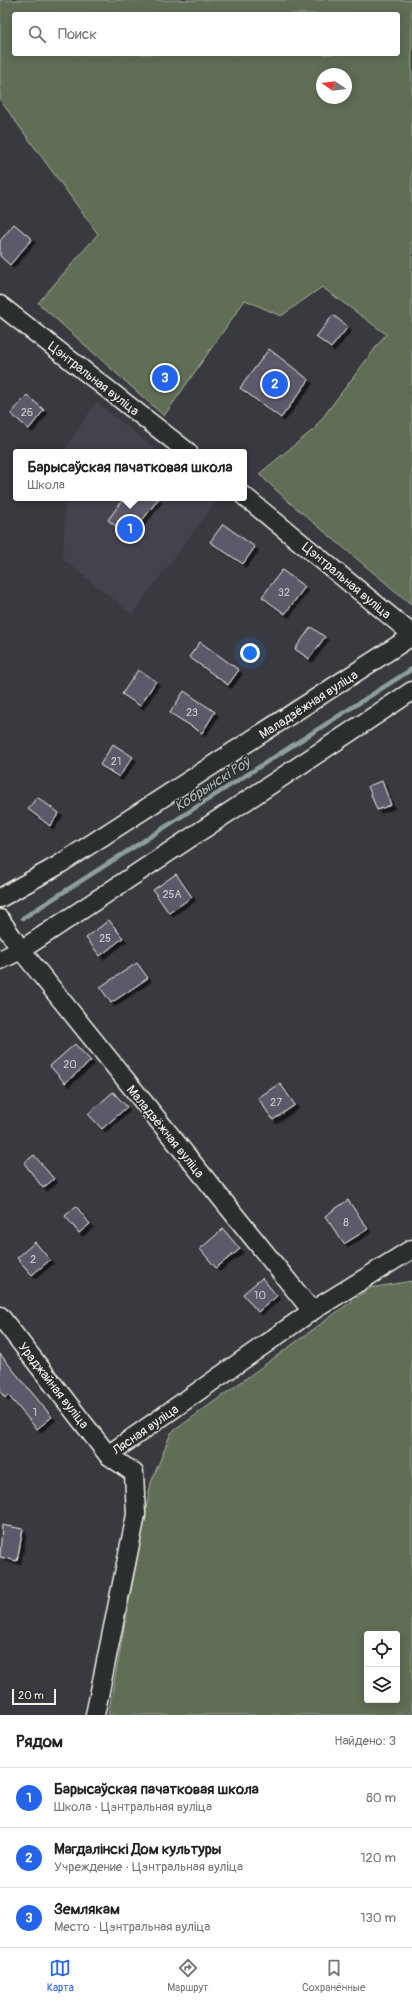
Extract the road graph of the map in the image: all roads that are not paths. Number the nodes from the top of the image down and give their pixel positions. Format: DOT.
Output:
graph roads {
  1 [pos="0,305"];
  2 [pos="184,449"];
  3 [pos="247,498"];
  4 [pos="412,635"];
  5 [pos="412,691"];
  6 [pos="0,898"];
  7 [pos="0,919"];
  8 [pos="21,950"];
  9 [pos="0,960"];
  10 [pos="412,1249"];
  11 [pos="312,1311"];
  12 [pos="0,1316"];
  13 [pos="108,1455"];
  14 [pos="95,1715"];
  1 -- 2 [label="street, Цэнтральная вуліца"];
  3 -- 4 [label="street, Цэнтральная вуліца"];
  4 -- 6 [label="street, Маладзёжная вуліца"];
  5 -- 8 [label="street"];
  7 -- 8 [label="street, Маладзёжная вуліца"];
  8 -- 9 [label="street"];
  8 -- 11 [label="street, Маладзёжная вуліца"];
  10 -- 11 [label="street, Лясная вуліца"];
  11 -- 13 [label="street, Лясная вуліца"];
  12 -- 13 [label="street, Ураджайная вуліца"];
  13 -- 14 [label="street, Лясная вуліца"];
}
